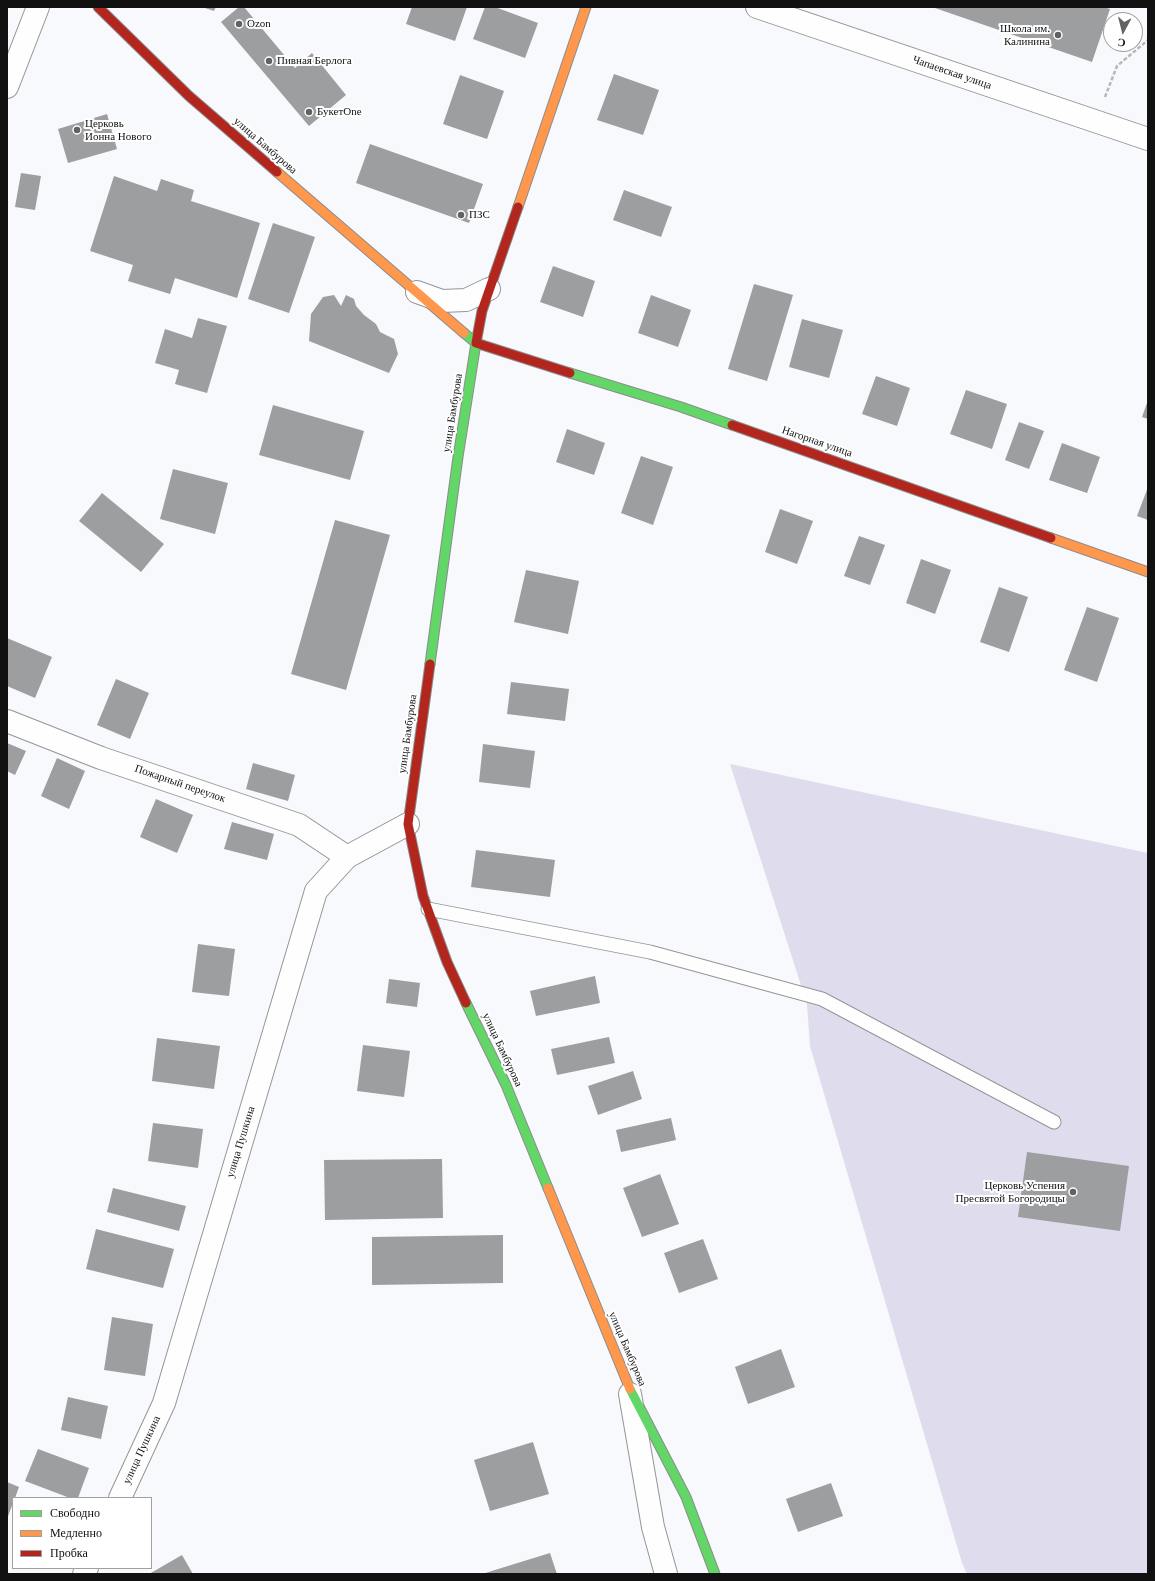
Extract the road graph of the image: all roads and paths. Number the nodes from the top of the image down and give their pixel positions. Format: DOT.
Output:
graph roads {
  1 [pos="38,7"];
  2 [pos="98,7"];
  3 [pos="586,7"];
  4 [pos="757,7"];
  5 [pos="1148,40"];
  6 [pos="7,87"];
  7 [pos="1096,121"];
  8 [pos="1148,139"];
  9 [pos="489,289"];
  10 [pos="417,292"];
  11 [pos="476,343"];
  12 [pos="1148,572"];
  13 [pos="7,722"];
  14 [pos="408,824"];
  15 [pos="347,857"];
  16 [pos="428,909"];
  17 [pos="1054,1122"];
  18 [pos="629,1388"];
  19 [pos="120,1497"];
  20 [pos="666,1574"];
  21 [pos="715,1574"];
  1 -- 6 [label="street"];
  2 -- 10 [label="street, улица Бамбурова"];
  3 -- 9 [label="street"];
  4 -- 7 [label="street, Чапаевская улица"];
  5 -- 7 [label="path"];
  7 -- 8 [label="street, Чапаевская улица"];
  9 -- 10 [label="street"];
  9 -- 11 [label="street"];
  10 -- 11 [label="street, улица Бамбурова"];
  11 -- 12 [label="street, Нагорная улица"];
  11 -- 14 [label="street, улица Бамбурова"];
  13 -- 15 [label="street, Пожарный переулок"];
  14 -- 15 [label="street, улица Пушкина"];
  14 -- 16 [label="street, улица Бамбурова"];
  15 -- 19 [label="street, улица Пушкина"];
  16 -- 17 [label="lane"];
  16 -- 18 [label="street, улица Бамбурова"];
  18 -- 20 [label="street"];
  18 -- 21 [label="street, улица Бамбурова"];
}
